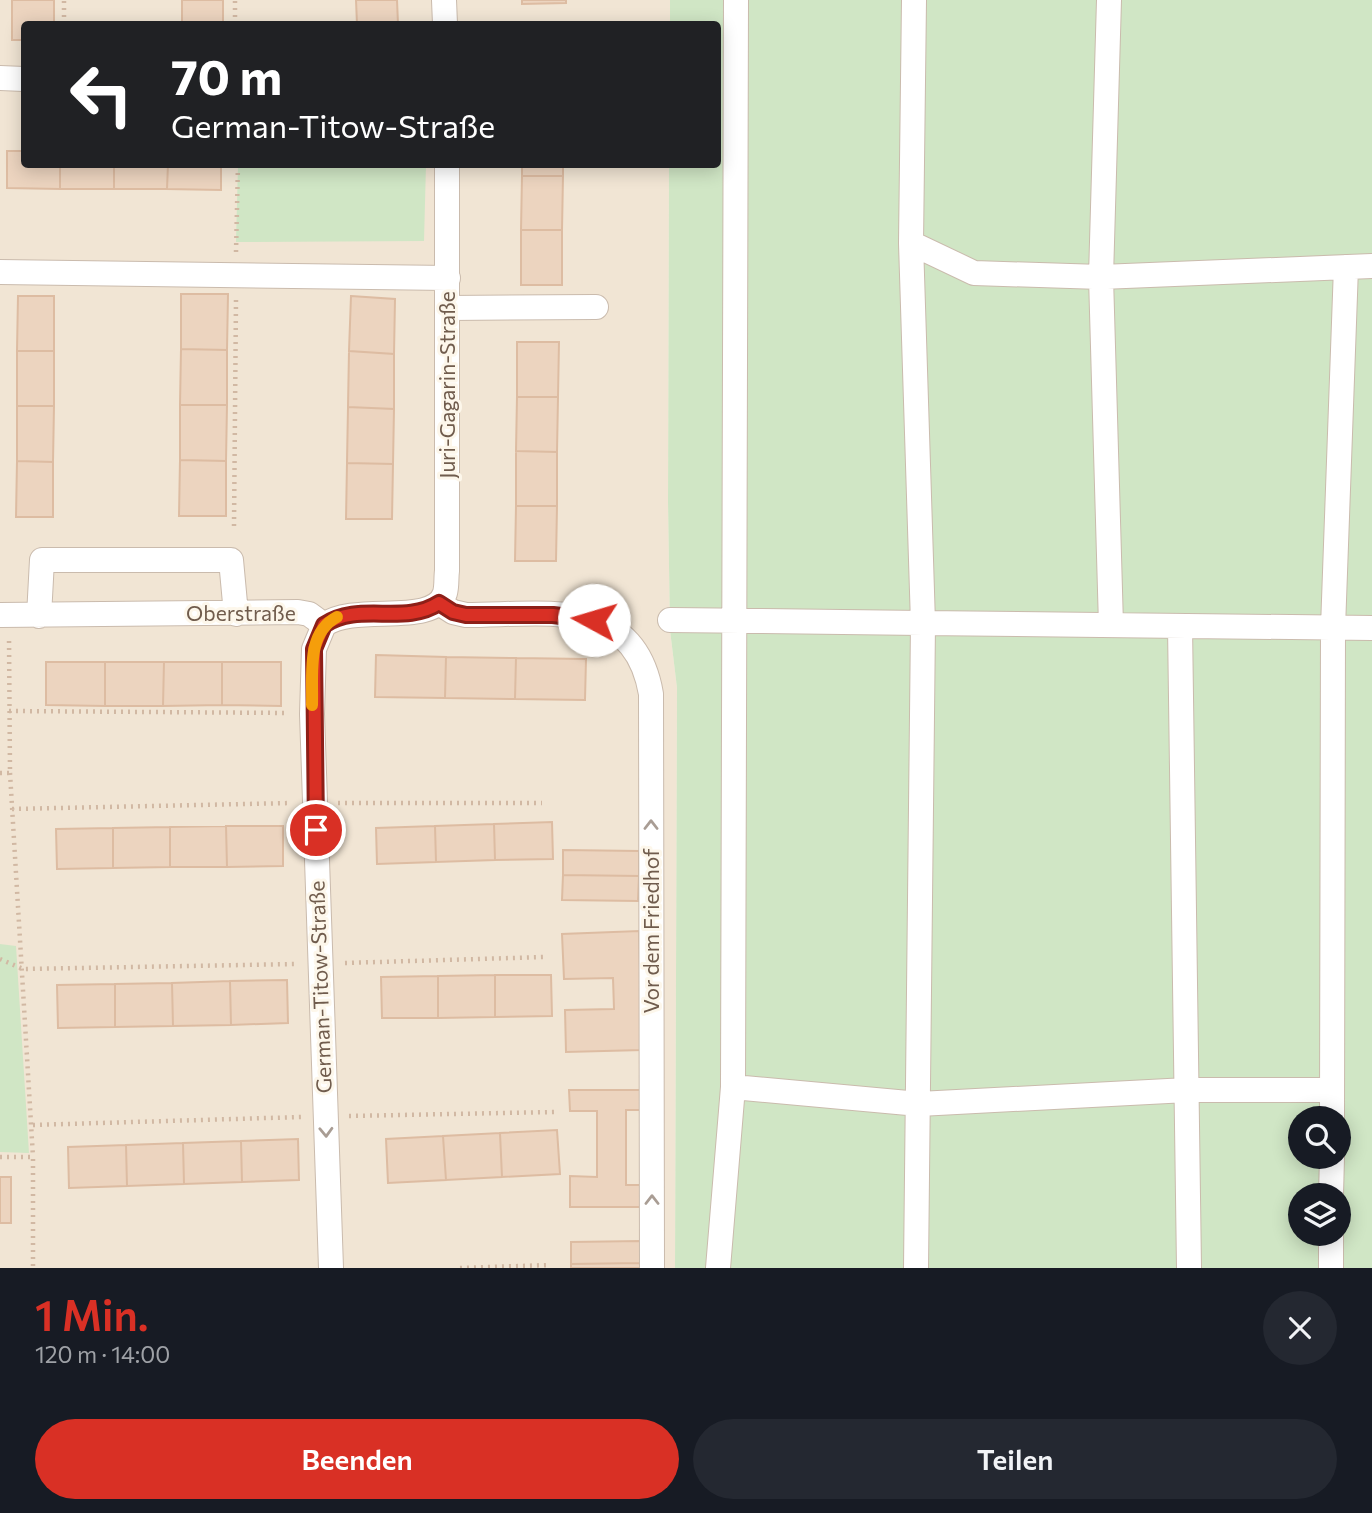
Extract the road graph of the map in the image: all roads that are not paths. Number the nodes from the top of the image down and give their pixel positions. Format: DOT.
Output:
graph roads {
  1 [pos="444,0"];
  2 [pos="736,0"];
  3 [pos="914,0"];
  4 [pos="1109,0"];
  5 [pos="445,21"];
  6 [pos="0,78"];
  7 [pos="21,79"];
  8 [pos="447,168"];
  9 [pos="911,243"];
  10 [pos="1372,266"];
  11 [pos="1346,267"];
  12 [pos="0,271"];
  13 [pos="1101,277"];
  14 [pos="448,278"];
  15 [pos="596,307"];
  16 [pos="448,308"];
  17 [pos="439,603"];
  18 [pos="40,604"];
  19 [pos="236,614"];
  20 [pos="4,615"];
  21 [pos="670,620"];
  22 [pos="732,620"];
  23 [pos="923,623"];
  24 [pos="324,625"];
  25 [pos="1111,625"];
  26 [pos="1180,626"];
  27 [pos="1333,628"];
  28 [pos="1372,628"];
  29 [pos="733,1087"];
  30 [pos="1187,1090"];
  31 [pos="1332,1090"];
  32 [pos="919,1104"];
  33 [pos="1332,1106"];
  34 [pos="1331,1246"];
  35 [pos="331,1268"];
  36 [pos="652,1268"];
  37 [pos="719,1268"];
  38 [pos="916,1268"];
  39 [pos="1189,1268"];
  40 [pos="1331,1268"];
  1 -- 5 [label="street"];
  2 -- 22 [label="street"];
  3 -- 9 [label="street"];
  4 -- 13 [label="street"];
  6 -- 7 [label="street"];
  8 -- 14 [label="street, Juri-Gagarin-Straße"];
  9 -- 13 [label="street"];
  9 -- 23 [label="street"];
  10 -- 11 [label="street"];
  11 -- 13 [label="street"];
  11 -- 27 [label="street"];
  12 -- 14 [label="street"];
  13 -- 25 [label="street"];
  14 -- 16 [label="street, Juri-Gagarin-Straße"];
  15 -- 16 [label="street"];
  16 -- 17 [label="street, Juri-Gagarin-Straße"];
  17 -- 24 [label="street, Oberstraße"];
  36 -- 17 [label="street, Vor dem Friedhof, one-way"];
  18 -- 19 [label="street, Oberstraße"];
  18 -- 19 [label="street"];
  18 -- 20 [label="street, Oberstraße"];
  19 -- 24 [label="street, Oberstraße"];
  21 -- 22 [label="street"];
  22 -- 23 [label="street"];
  22 -- 29 [label="street"];
  23 -- 25 [label="street"];
  23 -- 32 [label="street"];
  24 -- 35 [label="street, German-Titow-Straße, one-way"];
  25 -- 26 [label="street"];
  26 -- 27 [label="street"];
  26 -- 30 [label="street"];
  27 -- 28 [label="street"];
  27 -- 31 [label="street"];
  29 -- 32 [label="street"];
  29 -- 37 [label="street"];
  30 -- 31 [label="street"];
  30 -- 32 [label="street"];
  30 -- 39 [label="street"];
  31 -- 33 [label="street"];
  32 -- 38 [label="street"];
  34 -- 40 [label="street"];
}
